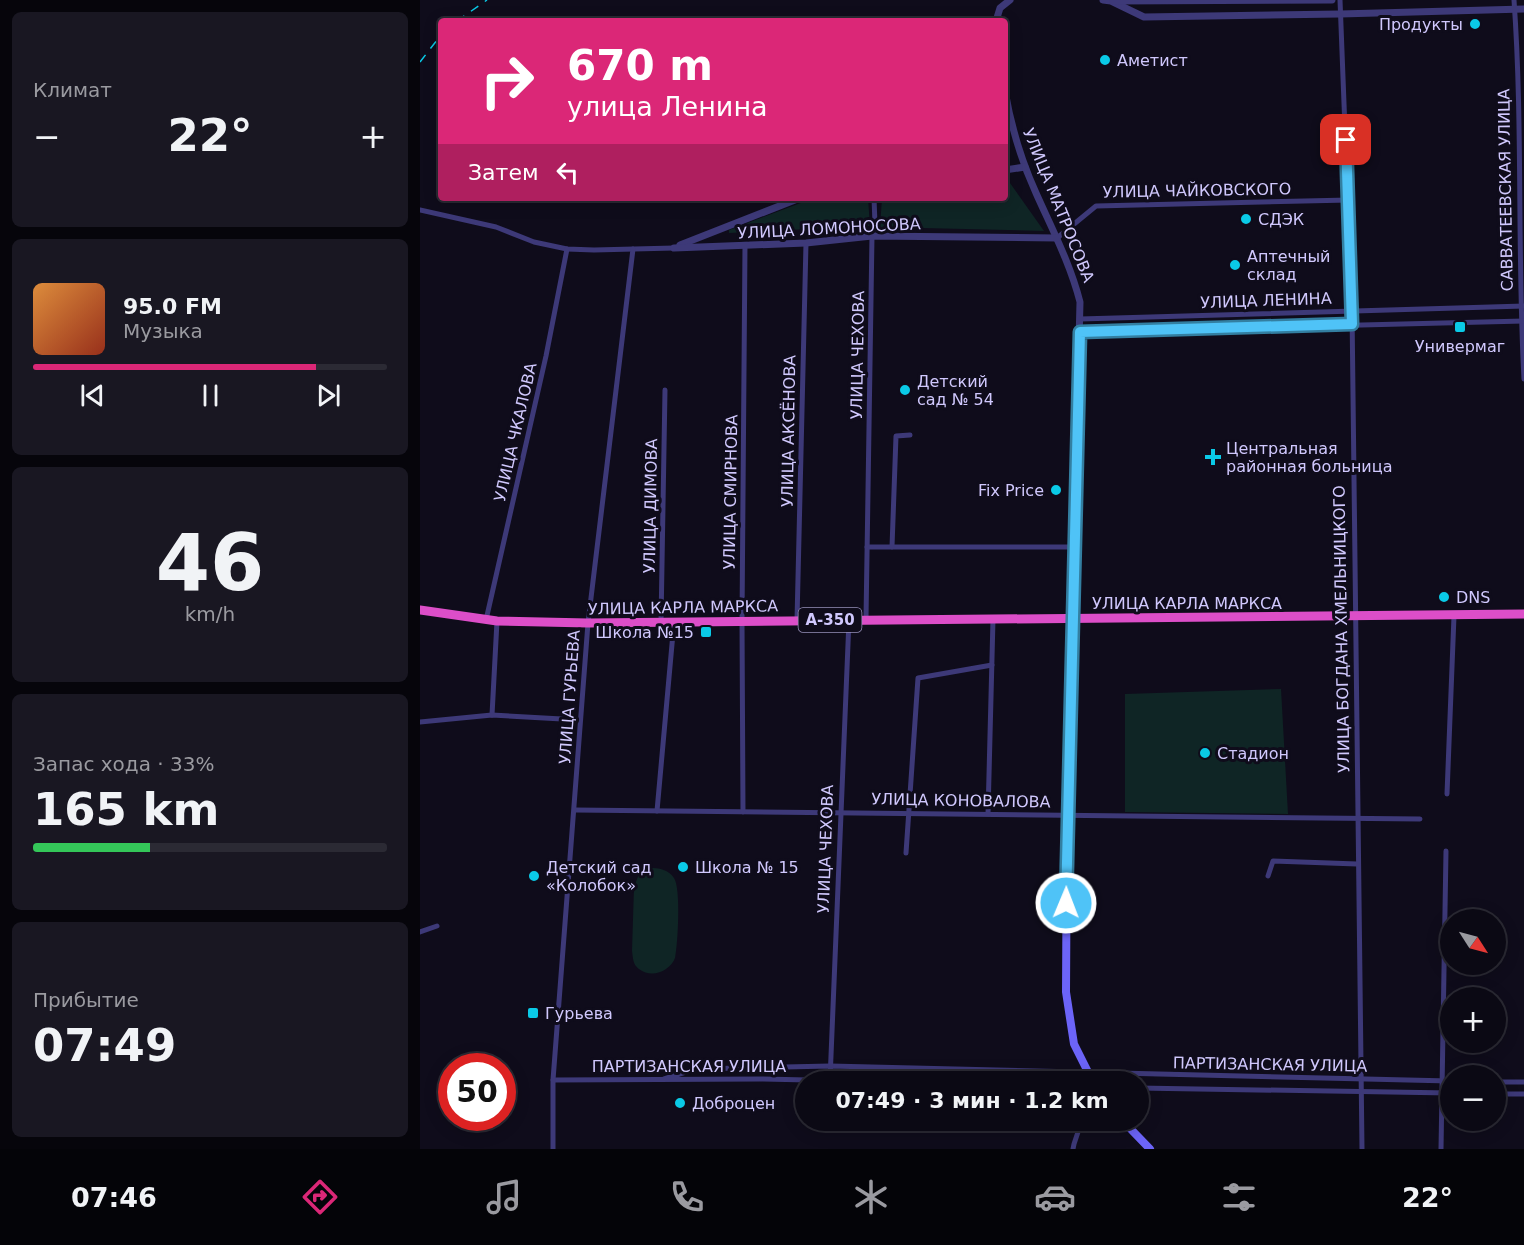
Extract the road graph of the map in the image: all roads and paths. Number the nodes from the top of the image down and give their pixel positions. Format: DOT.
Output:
graph roads {
  1 [pos="1010,0"];
  2 [pos="1258,0"];
  3 [pos="1313,0"];
  4 [pos="1332,0"];
  5 [pos="1340,0"];
  6 [pos="1514,0"];
  7 [pos="1107,1"];
  8 [pos="1514,9"];
  9 [pos="1524,9"];
  10 [pos="1340,14"];
  11 [pos="997,18"];
  12 [pos="1008,109"];
  13 [pos="1025,167"];
  14 [pos="1008,170"];
  15 [pos="1349,200"];
  16 [pos="792,201"];
  17 [pos="874,201"];
  18 [pos="420,210"];
  19 [pos="872,236"];
  20 [pos="1057,238"];
  21 [pos="806,243"];
  22 [pos="745,245"];
  23 [pos="674,248"];
  24 [pos="567,249"];
  25 [pos="633,249"];
  26 [pos="1522,306"];
  27 [pos="1352,310"];
  28 [pos="1080,319"];
  29 [pos="1522,321"];
  30 [pos="1352,324"];
  31 [pos="1080,332"];
  32 [pos="1524,379"];
  33 [pos="665,390"];
  34 [pos="910,435"];
  35 [pos="867,547"];
  36 [pos="892,547"];
  37 [pos="1074,547"];
  38 [pos="420,610"];
  39 [pos="1524,615"];
  40 [pos="1454,616"];
  41 [pos="1355,617"];
  42 [pos="1072,618"];
  43 [pos="849,619"];
  44 [pos="866,619"];
  45 [pos="993,619"];
  46 [pos="486,620"];
  47 [pos="797,620"];
  48 [pos="496,621"];
  49 [pos="742,621"];
  50 [pos="661,622"];
  51 [pos="674,622"];
  52 [pos="588,623"];
  53 [pos="992,665"];
  54 [pos="492,715"];
  55 [pos="580,720"];
  56 [pos="420,722"];
  57 [pos="1447,794"];
  58 [pos="575,810"];
  59 [pos="657,811"];
  60 [pos="743,812"];
  61 [pos="840,813"];
  62 [pos="908,813"];
  63 [pos="988,814"];
  64 [pos="1067,815"];
  65 [pos="1357,817"];
  66 [pos="1420,819"];
  67 [pos="1446,851"];
  68 [pos="906,853"];
  69 [pos="1357,864"];
  70 [pos="1268,876"];
  71 [pos="437,926"];
  72 [pos="420,932"];
  73 [pos="1442,1065"];
  74 [pos="830,1066"];
  75 [pos="830,1071"];
  76 [pos="949,1071"];
  77 [pos="1088,1071"];
  78 [pos="1149,1078"];
  79 [pos="664,1079"];
  80 [pos="553,1080"];
  81 [pos="795,1080"];
  82 [pos="1360,1080"];
  83 [pos="1440,1081"];
  84 [pos="1506,1082"];
  85 [pos="1524,1082"];
  86 [pos="1149,1088"];
  87 [pos="1360,1093"];
  88 [pos="1440,1093"];
  89 [pos="1506,1094"];
  90 [pos="1524,1094"];
  91 [pos="1079,1131"];
  92 [pos="1133,1131"];
  93 [pos="1441,1131"];
  94 [pos="553,1149"];
  95 [pos="1073,1149"];
  96 [pos="1150,1149"];
  97 [pos="1362,1149"];
  98 [pos="1441,1149"];
  1 -- 11 [label="street"];
  2 -- 3 [label="street"];
  2 -- 7 [label="street"];
  3 -- 4 [label="street"];
  5 -- 10 [label="street, УЛИЦА БОГДАНА ХМЕЛЬНИЦКОГО"];
  6 -- 8 [label="street, САВВАТЕЕВСКАЯ УЛИЦА"];
  7 -- 10 [label="street"];
  8 -- 9 [label="street"];
  8 -- 10 [label="street"];
  8 -- 26 [label="street, САВВАТЕЕВСКАЯ УЛИЦА"];
  10 -- 15 [label="street, УЛИЦА БОГДАНА ХМЕЛЬНИЦКОГО"];
  12 -- 13 [label="street, УЛИЦА МАТРОСОВА"];
  13 -- 14 [label="street"];
  13 -- 20 [label="street, УЛИЦА МАТРОСОВА"];
  15 -- 20 [label="street, УЛИЦА ЧАЙКОВСКОГО"];
  15 -- 27 [label="street, УЛИЦА БОГДАНА ХМЕЛЬНИЦКОГО"];
  16 -- 23 [label="street, УЛИЦА ЛОМОНОСОВА"];
  17 -- 19 [label="street, УЛИЦА ЧЕХОВА"];
  18 -- 24 [label="street, УЛИЦА ЛОМОНОСОВА"];
  19 -- 20 [label="street, УЛИЦА ЛОМОНОСОВА"];
  19 -- 21 [label="street, УЛИЦА ЛОМОНОСОВА"];
  19 -- 35 [label="street, УЛИЦА ЧЕХОВА"];
  20 -- 28 [label="street, УЛИЦА МАТРОСОВА"];
  21 -- 22 [label="street, УЛИЦА ЛОМОНОСОВА"];
  21 -- 47 [label="street, УЛИЦА АКСЁНОВА"];
  22 -- 23 [label="street, УЛИЦА ЛОМОНОСОВА"];
  22 -- 49 [label="street, УЛИЦА СМИРНОВА"];
  23 -- 25 [label="street, УЛИЦА ЛОМОНОСОВА"];
  24 -- 25 [label="street, УЛИЦА ЛОМОНОСОВА"];
  24 -- 46 [label="street, УЛИЦА ЧКАЛОВА"];
  25 -- 52 [label="street, УЛИЦА ГУРЬЕВА"];
  26 -- 27 [label="street, УЛИЦА ЛЕНИНА"];
  26 -- 29 [label="street, САВВАТЕЕВСКАЯ УЛИЦА"];
  27 -- 28 [label="street, УЛИЦА ЛЕНИНА"];
  27 -- 30 [label="street, УЛИЦА БОГДАНА ХМЕЛЬНИЦКОГО"];
  28 -- 31 [label="street, УЛИЦА МАТРОСОВА"];
  29 -- 30 [label="street, УЛИЦА ЛЕНИНА"];
  29 -- 32 [label="street, САВВАТЕЕВСКАЯ УЛИЦА"];
  30 -- 31 [label="street, УЛИЦА ЛЕНИНА"];
  30 -- 41 [label="street, УЛИЦА БОГДАНА ХМЕЛЬНИЦКОГО"];
  31 -- 37 [label="street, УЛИЦА МАТРОСОВА"];
  33 -- 50 [label="street, УЛИЦА ДИМОВА"];
  34 -- 36 [label="street"];
  35 -- 36 [label="street"];
  35 -- 44 [label="street, УЛИЦА ЧЕХОВА"];
  36 -- 37 [label="street"];
  37 -- 42 [label="street, УЛИЦА МАТРОСОВА"];
  38 -- 46 [label="highway, УЛИЦА КАРЛА МАРКСА / А-350"];
  39 -- 40 [label="highway, УЛИЦА КАРЛА МАРКСА / А-350"];
  40 -- 41 [label="highway, УЛИЦА КАРЛА МАРКСА / А-350"];
  40 -- 57 [label="street"];
  41 -- 42 [label="highway, УЛИЦА КАРЛА МАРКСА / А-350"];
  41 -- 65 [label="street, УЛИЦА БОГДАНА ХМЕЛЬНИЦКОГО"];
  42 -- 45 [label="highway, УЛИЦА КАРЛА МАРКСА / А-350"];
  42 -- 64 [label="main road, УЛИЦА МАТРОСОВА"];
  43 -- 44 [label="highway, УЛИЦА КАРЛА МАРКСА / А-350"];
  43 -- 47 [label="highway, УЛИЦА КАРЛА МАРКСА / А-350"];
  43 -- 61 [label="street, УЛИЦА ЧЕХОВА"];
  44 -- 45 [label="highway, УЛИЦА КАРЛА МАРКСА / А-350"];
  45 -- 53 [label="street"];
  46 -- 48 [label="highway, УЛИЦА КАРЛА МАРКСА / А-350"];
  47 -- 49 [label="highway, УЛИЦА КАРЛА МАРКСА / А-350"];
  48 -- 52 [label="highway, УЛИЦА КАРЛА МАРКСА / А-350"];
  48 -- 54 [label="street"];
  49 -- 51 [label="highway, УЛИЦА КАРЛА МАРКСА / А-350"];
  49 -- 60 [label="street, УЛИЦА СМИРНОВА"];
  50 -- 51 [label="highway, УЛИЦА КАРЛА МАРКСА / А-350"];
  50 -- 52 [label="highway, УЛИЦА КАРЛА МАРКСА / А-350"];
  51 -- 59 [label="street"];
  52 -- 55 [label="street, УЛИЦА ГУРЬЕВА"];
  53 -- 62 [label="street"];
  53 -- 63 [label="street"];
  54 -- 55 [label="street"];
  54 -- 56 [label="street"];
  55 -- 58 [label="street, УЛИЦА ГУРЬЕВА"];
  58 -- 59 [label="street, УЛИЦА КОНОВАЛОВА"];
  58 -- 80 [label="street, УЛИЦА ГУРЬЕВА"];
  59 -- 60 [label="street, УЛИЦА КОНОВАЛОВА"];
  60 -- 61 [label="street, УЛИЦА КОНОВАЛОВА"];
  61 -- 62 [label="street, УЛИЦА КОНОВАЛОВА"];
  61 -- 74 [label="street, УЛИЦА ЧЕХОВА"];
  62 -- 63 [label="street, УЛИЦА КОНОВАЛОВА"];
  62 -- 68 [label="street"];
  63 -- 64 [label="street, УЛИЦА КОНОВАЛОВА"];
  64 -- 65 [label="street, УЛИЦА КОНОВАЛОВА"];
  64 -- 77 [label="main road, УЛИЦА МАТРОСОВА"];
  65 -- 66 [label="street, УЛИЦА КОНОВАЛОВА"];
  65 -- 69 [label="street, УЛИЦА БОГДАНА ХМЕЛЬНИЦКОГО"];
  67 -- 73 [label="street"];
  69 -- 70 [label="street"];
  69 -- 82 [label="street, УЛИЦА БОГДАНА ХМЕЛЬНИЦКОГО"];
  71 -- 72 [label="street"];
  74 -- 75 [label="street, УЛИЦА ЧЕХОВА"];
  74 -- 76 [label="street, ПАРТИЗАНСКАЯ УЛИЦА"];
  74 -- 79 [label="street, ПАРТИЗАНСКАЯ УЛИЦА"];
  78 -- 82 [label="street, ПАРТИЗАНСКАЯ УЛИЦА"];
  79 -- 80 [label="street, ПАРТИЗАНСКАЯ УЛИЦА"];
  79 -- 81 [label="street, ПАРТИЗАНСКАЯ УЛИЦА"];
  80 -- 94 [label="street, УЛИЦА ГУРЬЕВА"];
  82 -- 83 [label="street, ПАРТИЗАНСКАЯ УЛИЦА"];
  82 -- 87 [label="street, УЛИЦА БОГДАНА ХМЕЛЬНИЦКОГО"];
  84 -- 85 [label="street"];
  86 -- 87 [label="street, ПАРТИЗАНСКАЯ УЛИЦА"];
  87 -- 88 [label="street, ПАРТИЗАНСКАЯ УЛИЦА"];
  87 -- 97 [label="street, УЛИЦА БОГДАНА ХМЕЛЬНИЦКОГО"];
  89 -- 90 [label="street"];
  91 -- 95 [label="street"];
  92 -- 96 [label="main road"];
  93 -- 98 [label="street"];
}
